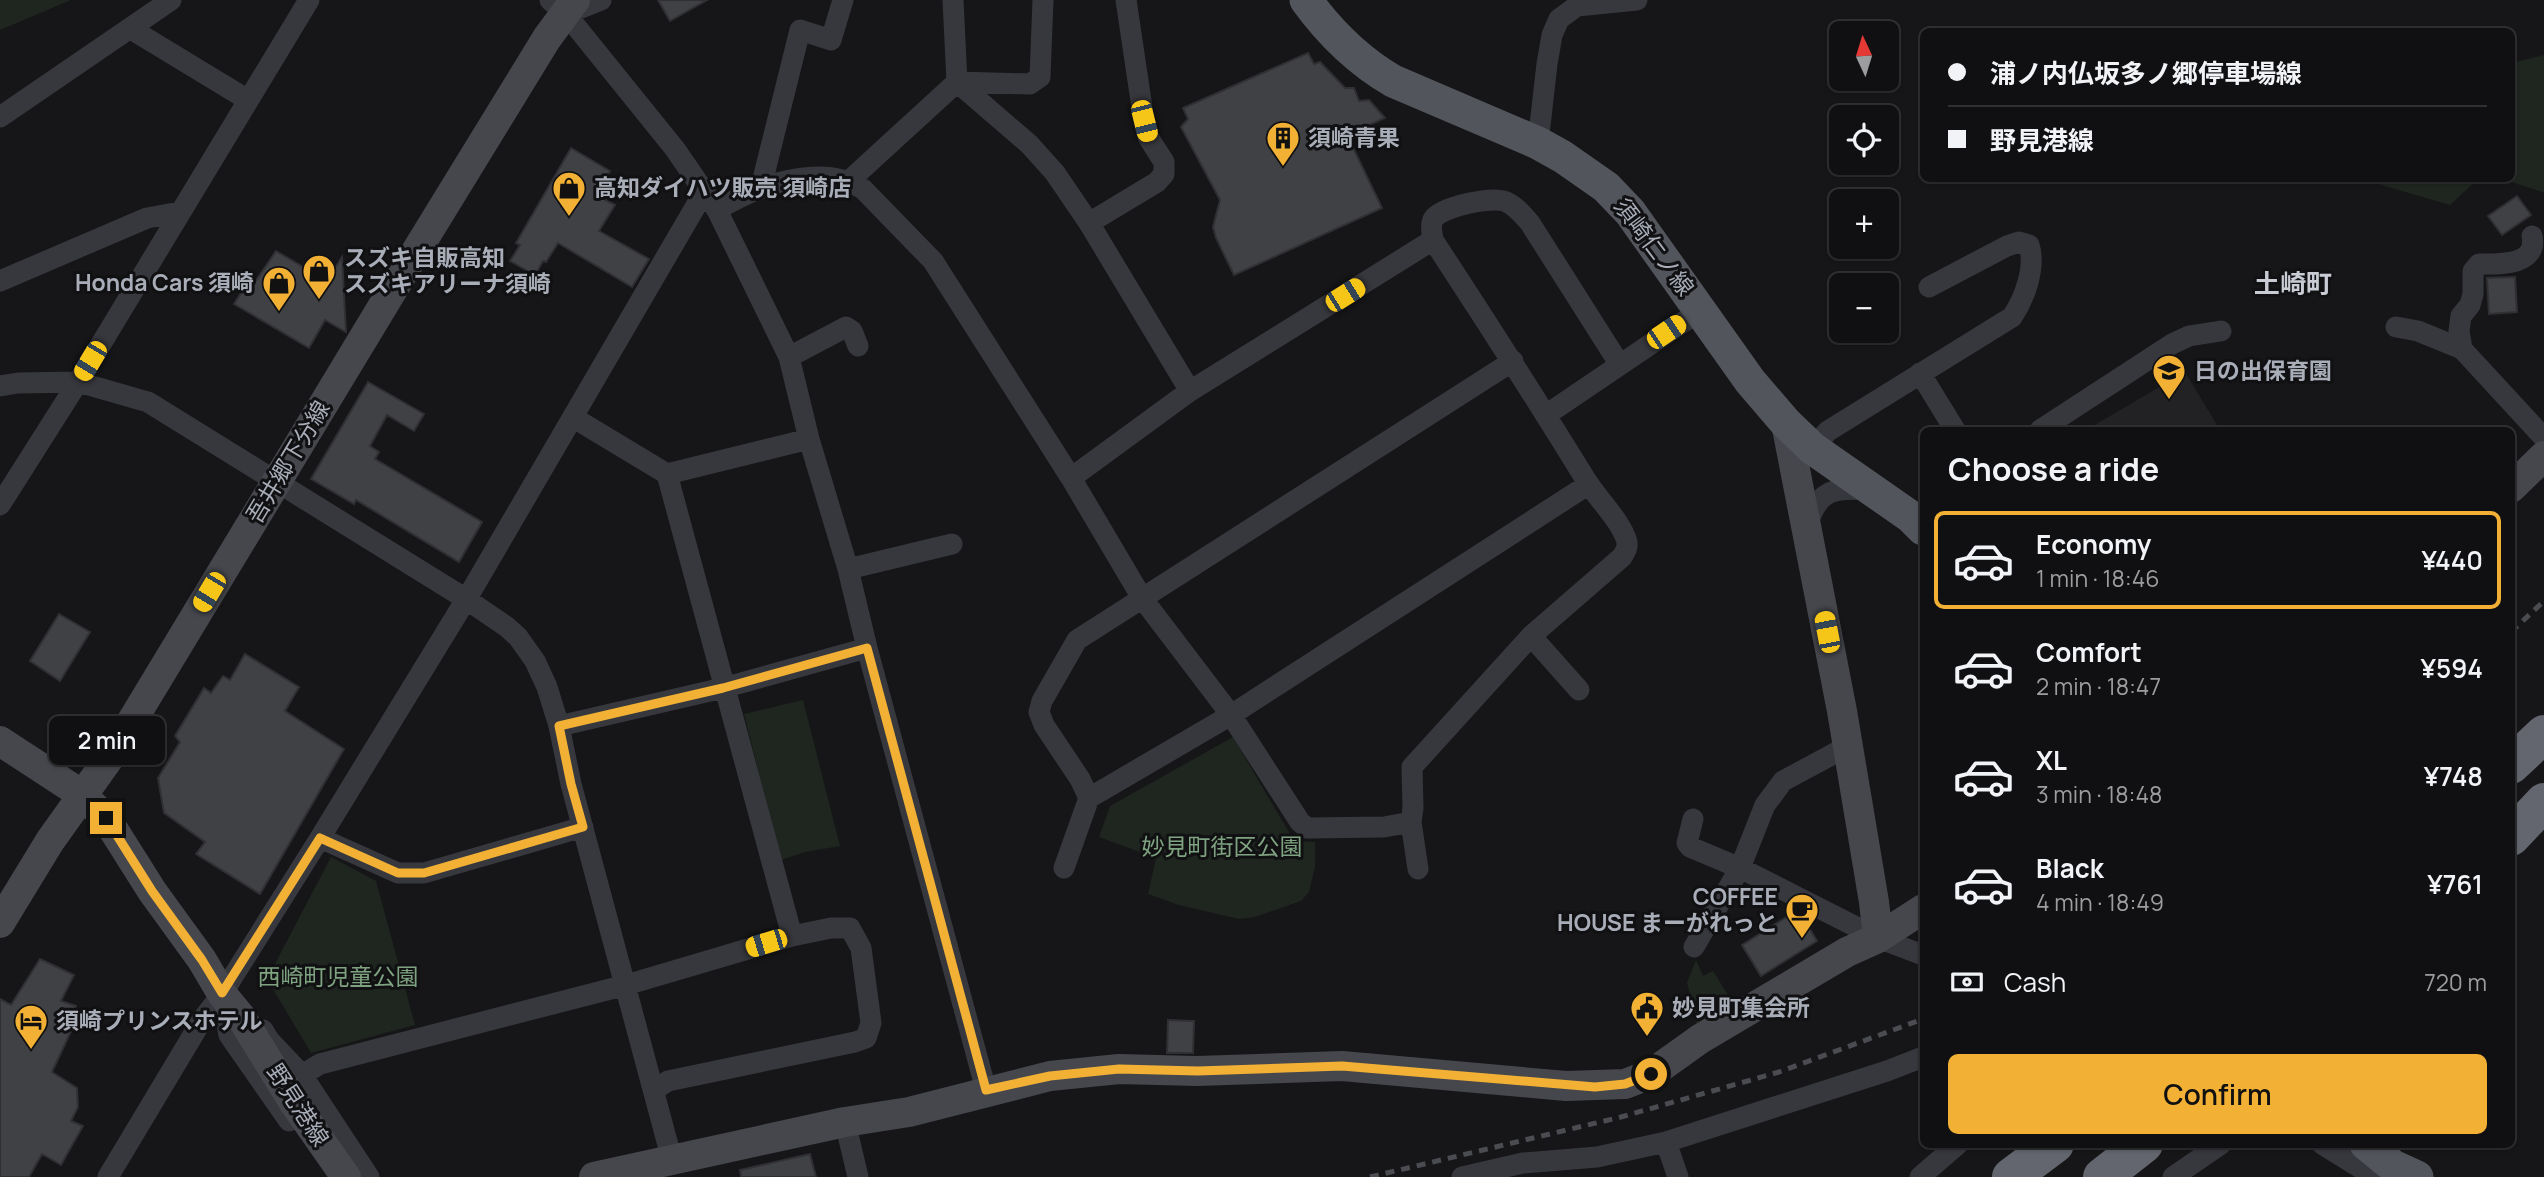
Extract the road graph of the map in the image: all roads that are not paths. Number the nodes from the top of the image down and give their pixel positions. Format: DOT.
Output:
graph roads {
  1 [pos="171,0"];
  2 [pos="309,0"];
  3 [pos="601,0"];
  4 [pos="843,0"];
  5 [pos="953,0"];
  6 [pos="1043,0"];
  7 [pos="1126,0"];
  8 [pos="1306,0"];
  9 [pos="1637,0"];
  10 [pos="564,3"];
  11 [pos="131,29"];
  12 [pos="957,82"];
  13 [pos="248,100"];
  14 [pos="0,117"];
  15 [pos="1538,143"];
  16 [pos="850,180"];
  17 [pos="761,187"];
  18 [pos="704,192"];
  19 [pos="717,210"];
  20 [pos="180,212"];
  21 [pos="1089,223"];
  22 [pos="2532,236"];
  23 [pos="1433,240"];
  24 [pos="0,281"];
  25 [pos="1929,287"];
  26 [pos="1701,310"];
  27 [pos="2396,327"];
  28 [pos="2221,331"];
  29 [pos="858,346"];
  30 [pos="2462,349"];
  31 [pos="789,357"];
  32 [pos="1513,361"];
  33 [pos="1620,365"];
  34 [pos="1920,373"];
  35 [pos="78,382"];
  36 [pos="0,386"];
  37 [pos="1191,391"];
  38 [pos="1546,415"];
  39 [pos="574,418"];
  40 [pos="1786,423"];
  41 [pos="1953,427"];
  42 [pos="2045,427"];
  43 [pos="2544,438"];
  44 [pos="809,439"];
  45 [pos="1812,448"];
  46 [pos="2544,456"];
  47 [pos="667,474"];
  48 [pos="1071,478"];
  49 [pos="276,481"];
  50 [pos="1589,484"];
  51 [pos="2515,484"];
  52 [pos="1873,491"];
  53 [pos="0,505"];
  54 [pos="1919,518"];
  55 [pos="1807,526"];
  56 [pos="952,544"];
  57 [pos="848,569"];
  58 [pos="1142,598"];
  59 [pos="466,599"];
  60 [pos="1531,636"];
  61 [pos="867,648"];
  62 [pos="723,688"];
  63 [pos="1578,690"];
  64 [pos="2544,710"];
  65 [pos="1231,715"];
  66 [pos="559,726"];
  67 [pos="2544,734"];
  68 [pos="2515,735"];
  69 [pos="0,741"];
  70 [pos="1848,746"];
  71 [pos="2515,761"];
  72 [pos="81,794"];
  73 [pos="1089,798"];
  74 [pos="2544,802"];
  75 [pos="1693,819"];
  76 [pos="1411,822"];
  77 [pos="583,827"];
  78 [pos="2515,833"];
  79 [pos="320,838"];
  80 [pos="1064,868"];
  81 [pos="1740,868"];
  82 [pos="1418,869"];
  83 [pos="1920,911"];
  84 [pos="0,923"];
  85 [pos="792,936"];
  86 [pos="1878,937"];
  87 [pos="1694,947"];
  88 [pos="1920,953"];
  89 [pos="626,985"];
  90 [pos="222,993"];
  91 [pos="1920,1058"];
  92 [pos="298,1089"];
  93 [pos="654,1090"];
  94 [pos="986,1090"];
  95 [pos="845,1122"];
  96 [pos="1666,1142"];
  97 [pos="1953,1148"];
  98 [pos="2015,1148"];
  99 [pos="2050,1148"];
  100 [pos="2140,1148"];
  101 [pos="2215,1148"];
  102 [pos="2328,1148"];
  103 [pos="2371,1148"];
  104 [pos="677,1165"];
  105 [pos="2111,1174"];
  106 [pos="108,1177"];
  107 [pos="329,1177"];
  108 [pos="346,1177"];
  109 [pos="369,1177"];
  110 [pos="594,1177"];
  111 [pos="858,1177"];
  112 [pos="1462,1177"];
  113 [pos="1678,1177"];
  114 [pos="1920,1177"];
  115 [pos="1981,1177"];
  116 [pos="2011,1177"];
  117 [pos="2173,1177"];
  118 [pos="2375,1177"];
  119 [pos="2417,1177"];
  1 -- 11 [label="street"];
  2 -- 13 [label="street"];
  3 -- 10 [label="street"];
  4 -- 17 [label="street"];
  5 -- 12 [label="street"];
  6 -- 12 [label="street"];
  7 -- 21 [label="street"];
  8 -- 15 [label="main road, 須崎仁ノ線"];
  9 -- 15 [label="street"];
  10 -- 18 [label="street"];
  10 -- 49 [label="main road, 吾井郷下分線"];
  11 -- 13 [label="street"];
  11 -- 14 [label="street"];
  12 -- 16 [label="street"];
  12 -- 21 [label="street"];
  13 -- 20 [label="street"];
  15 -- 26 [label="main road, 須崎仁ノ線"];
  16 -- 17 [label="street"];
  16 -- 48 [label="street"];
  17 -- 19 [label="street"];
  18 -- 19 [label="street"];
  18 -- 39 [label="street"];
  19 -- 31 [label="street"];
  20 -- 24 [label="street"];
  20 -- 35 [label="street"];
  21 -- 37 [label="street"];
  22 -- 30 [label="street"];
  23 -- 32 [label="street"];
  23 -- 33 [label="street"];
  23 -- 37 [label="street"];
  25 -- 34 [label="street"];
  26 -- 33 [label="street"];
  26 -- 40 [label="main road, 須崎仁ノ線"];
  27 -- 30 [label="street"];
  28 -- 42 [label="street"];
  29 -- 31 [label="street"];
  30 -- 43 [label="street"];
  31 -- 44 [label="street"];
  32 -- 38 [label="street"];
  32 -- 58 [label="street"];
  33 -- 38 [label="street"];
  34 -- 41 [label="street"];
  34 -- 45 [label="street"];
  35 -- 36 [label="street"];
  35 -- 49 [label="street"];
  35 -- 53 [label="street"];
  37 -- 48 [label="street"];
  38 -- 50 [label="street"];
  39 -- 47 [label="street"];
  39 -- 59 [label="street"];
  40 -- 45 [label="main road, 須崎仁ノ線"];
  40 -- 55 [label="main road"];
  44 -- 47 [label="street"];
  44 -- 57 [label="street"];
  45 -- 52 [label="main road, 須崎仁ノ線"];
  46 -- 51 [label="main road"];
  47 -- 62 [label="street"];
  48 -- 58 [label="street"];
  49 -- 59 [label="street"];
  49 -- 72 [label="main road, 吾井郷下分線"];
  50 -- 60 [label="street"];
  50 -- 65 [label="street"];
  52 -- 54 [label="main road, 須崎仁ノ線"];
  52 -- 55 [label="street"];
  55 -- 70 [label="main road"];
  56 -- 57 [label="street"];
  57 -- 61 [label="street"];
  58 -- 65 [label="street"];
  58 -- 73 [label="street"];
  59 -- 66 [label="street"];
  59 -- 79 [label="street"];
  60 -- 63 [label="street"];
  60 -- 76 [label="street"];
  61 -- 62 [label="street"];
  61 -- 94 [label="street"];
  62 -- 66 [label="street"];
  62 -- 85 [label="street"];
  64 -- 68 [label="highway"];
  65 -- 73 [label="street"];
  65 -- 76 [label="street"];
  66 -- 77 [label="street"];
  67 -- 71 [label="highway"];
  69 -- 72 [label="main road, 野見港線"];
  70 -- 81 [label="street"];
  70 -- 86 [label="main road"];
  72 -- 84 [label="main road, 吾井郷下分線"];
  72 -- 90 [label="main road, 野見港線"];
  73 -- 80 [label="street"];
  74 -- 78 [label="highway"];
  75 -- 81 [label="street"];
  76 -- 82 [label="street"];
  77 -- 79 [label="street"];
  77 -- 89 [label="street"];
  79 -- 90 [label="street"];
  81 -- 86 [label="street"];
  81 -- 87 [label="street"];
  83 -- 86 [label="main road"];
  85 -- 89 [label="street"];
  85 -- 93 [label="street"];
  86 -- 88 [label="street"];
  86 -- 94 [label="main road"];
  89 -- 92 [label="street"];
  89 -- 93 [label="street"];
  90 -- 92 [label="main road, 野見港線"];
  90 -- 106 [label="street"];
  90 -- 107 [label="street"];
  91 -- 96 [label="street"];
  92 -- 108 [label="main road, 野見港線"];
  92 -- 109 [label="street"];
  93 -- 104 [label="street"];
  94 -- 95 [label="main road"];
  95 -- 104 [label="main road"];
  95 -- 111 [label="street"];
  96 -- 112 [label="street"];
  96 -- 113 [label="street"];
  97 -- 114 [label="street"];
  98 -- 115 [label="highway"];
  99 -- 116 [label="highway"];
  100 -- 105 [label="highway"];
  101 -- 117 [label="street"];
  102 -- 118 [label="street"];
  103 -- 119 [label="main road"];
  104 -- 110 [label="main road"];
}
